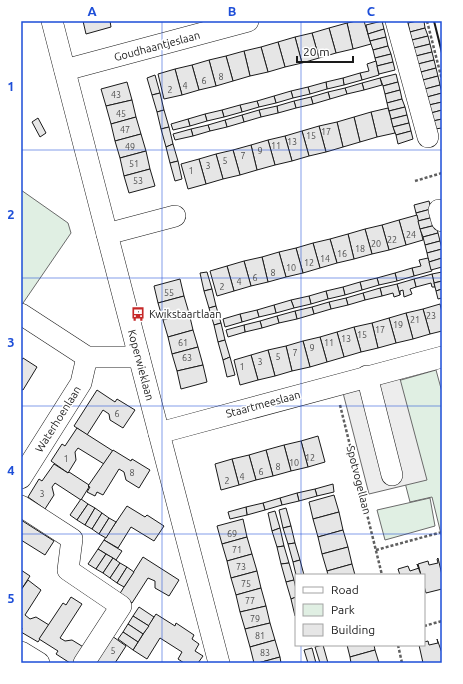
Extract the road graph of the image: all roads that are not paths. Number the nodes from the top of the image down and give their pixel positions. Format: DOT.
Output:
graph roads {
  1 [pos="52,21"];
  2 [pos="248,21"];
  3 [pos="396,21"];
  4 [pos="65,70"];
  5 [pos="428,137"];
  6 [pos="175,216"];
  7 [pos="107,234"];
  8 [pos="21,314"];
  9 [pos="87,356"];
  10 [pos="139,357"];
  11 [pos="442,357"];
  12 [pos="367,376"];
  13 [pos="159,433"];
  14 [pos="392,475"];
  15 [pos="21,478"];
  16 [pos="21,506"];
  17 [pos="21,652"];
  18 [pos="39,663"];
  19 [pos="84,663"];
  20 [pos="219,663"];
  1 -- 4 [label="street, Koperwieklaan"];
  2 -- 4 [label="street, Goudhaantjeslaan"];
  3 -- 5 [label="street"];
  4 -- 7 [label="street, Koperwieklaan"];
  6 -- 7 [label="street"];
  7 -- 10 [label="street, Koperwieklaan"];
  8 -- 9 [label="street"];
  9 -- 10 [label="street"];
  9 -- 15 [label="street, Waterhoenlaan"];
  10 -- 13 [label="street, Koperwieklaan"];
  11 -- 12 [label="street"];
  12 -- 13 [label="street, Staartmeeslaan"];
  12 -- 14 [label="street"];
  13 -- 20 [label="street, Koperwieklaan"];
  16 -- 19 [label="street"];
  17 -- 18 [label="street"];
}
